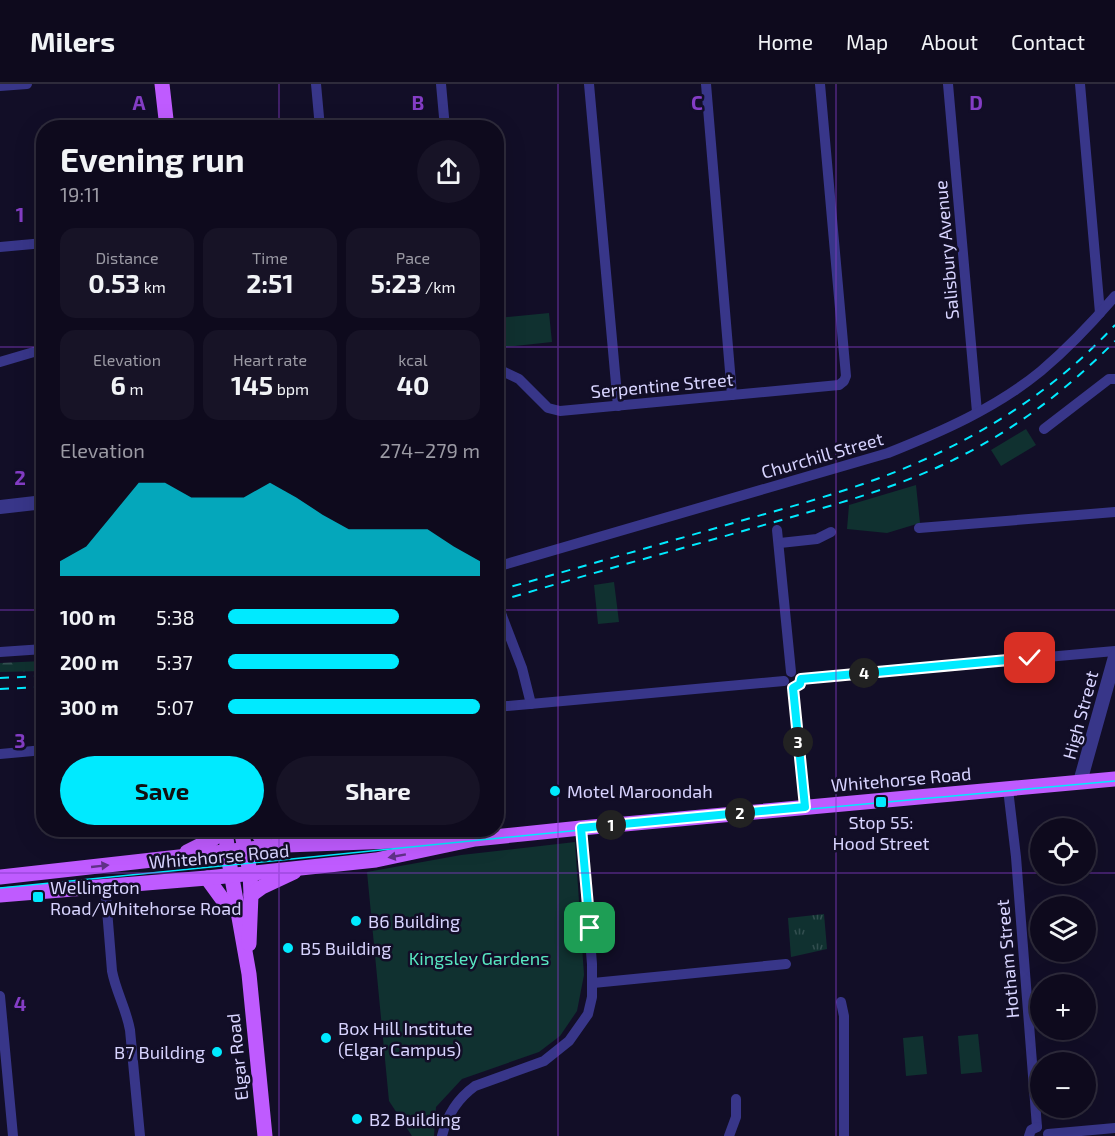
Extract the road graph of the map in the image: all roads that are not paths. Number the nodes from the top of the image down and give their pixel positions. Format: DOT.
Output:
graph roads {
  1 [pos="25,84"];
  2 [pos="162,84"];
  3 [pos="316,84"];
  4 [pos="441,84"];
  5 [pos="589,84"];
  6 [pos="706,84"];
  7 [pos="820,84"];
  8 [pos="948,84"];
  9 [pos="1080,84"];
  10 [pos="0,86"];
  11 [pos="166,120"];
  12 [pos="319,120"];
  13 [pos="444,120"];
  14 [pos="36,244"];
  15 [pos="0,247"];
  16 [pos="1115,296"];
  17 [pos="1100,313"];
  18 [pos="36,351"];
  19 [pos="0,362"];
  20 [pos="504,372"];
  21 [pos="1115,379"];
  22 [pos="732,395"];
  23 [pos="618,406"];
  24 [pos="977,412"];
  25 [pos="1044,429"];
  26 [pos="36,503"];
  27 [pos="0,507"];
  28 [pos="1115,512"];
  29 [pos="919,528"];
  30 [pos="777,530"];
  31 [pos="831,532"];
  32 [pos="780,543"];
  33 [pos="504,565"];
  34 [pos="504,621"];
  35 [pos="36,649"];
  36 [pos="1115,651"];
  37 [pos="0,652"];
  38 [pos="1115,657"];
  39 [pos="788,676"];
  40 [pos="801,679"];
  41 [pos="793,688"];
  42 [pos="531,704"];
  43 [pos="504,706"];
  44 [pos="36,751"];
  45 [pos="0,754"];
  46 [pos="1115,779"];
  47 [pos="1080,782"];
  48 [pos="1008,789"];
  49 [pos="805,807"];
  50 [pos="581,828"];
  51 [pos="504,836"];
  52 [pos="215,837"];
  53 [pos="225,837"];
  54 [pos="243,837"];
  55 [pos="261,837"];
  56 [pos="494,837"];
  57 [pos="475,839"];
  58 [pos="267,847"];
  59 [pos="245,849"];
  60 [pos="227,851"];
  61 [pos="179,856"];
  62 [pos="305,867"];
  63 [pos="250,873"];
  64 [pos="231,875"];
  65 [pos="0,876"];
  66 [pos="207,878"];
  67 [pos="105,885"];
  68 [pos="0,895"];
  69 [pos="251,895"];
  70 [pos="237,912"];
  71 [pos="786,964"];
  72 [pos="249,974"];
  73 [pos="593,983"];
  74 [pos="0,996"];
  75 [pos="841,1002"];
  76 [pos="736,1099"];
  77 [pos="1037,1127"];
  78 [pos="1115,1128"];
  79 [pos="1048,1135"];
  80 [pos="13,1136"];
  81 [pos="140,1136"];
  82 [pos="265,1136"];
  83 [pos="442,1136"];
  84 [pos="729,1136"];
  85 [pos="844,1136"];
  86 [pos="1029,1136"];
  1 -- 10 [label="street"];
  2 -- 11 [label="main road"];
  3 -- 12 [label="street"];
  4 -- 13 [label="street"];
  5 -- 23 [label="street"];
  6 -- 22 [label="street"];
  7 -- 22 [label="street, Serpentine Street"];
  8 -- 24 [label="street, Salisbury Avenue"];
  9 -- 17 [label="street"];
  14 -- 15 [label="street"];
  16 -- 17 [label="street, Churchill Street"];
  17 -- 24 [label="street, Churchill Street"];
  18 -- 19 [label="street"];
  20 -- 23 [label="street, Serpentine Street"];
  21 -- 25 [label="street"];
  22 -- 23 [label="street, Serpentine Street"];
  24 -- 33 [label="street, Churchill Street"];
  26 -- 27 [label="street"];
  28 -- 29 [label="street"];
  30 -- 32 [label="street"];
  31 -- 32 [label="street"];
  32 -- 39 [label="street"];
  34 -- 42 [label="street"];
  35 -- 37 [label="street"];
  36 -- 40 [label="street"];
  38 -- 47 [label="street, High Street"];
  39 -- 40 [label="street"];
  39 -- 41 [label="street"];
  39 -- 42 [label="street"];
  40 -- 41 [label="street"];
  41 -- 49 [label="street"];
  42 -- 43 [label="street"];
  44 -- 45 [label="street"];
  46 -- 47 [label="main road, Whitehorse Road"];
  47 -- 48 [label="main road, Whitehorse Road"];
  48 -- 49 [label="main road, Whitehorse Road"];
  48 -- 77 [label="street, Hotham Street"];
  49 -- 50 [label="main road, Whitehorse Road"];
  50 -- 51 [label="main road, Whitehorse Road"];
  50 -- 73 [label="street"];
  52 -- 61 [label="main road"];
  53 -- 60 [label="main road, Elgar Road"];
  54 -- 59 [label="main road, Elgar Road"];
  55 -- 58 [label="main road"];
  56 -- 57 [label="main road, Whitehorse Road"];
  57 -- 58 [label="main road, Whitehorse Road"];
  57 -- 62 [label="main road, Whitehorse Road, one-way"];
  58 -- 59 [label="main road, Whitehorse Road"];
  59 -- 60 [label="main road, Whitehorse Road"];
  59 -- 63 [label="main road, Elgar Road"];
  60 -- 61 [label="main road, Whitehorse Road"];
  60 -- 64 [label="main road, Elgar Road"];
  65 -- 61 [label="main road, Whitehorse Road, one-way"];
  62 -- 63 [label="main road, Whitehorse Road"];
  62 -- 69 [label="main road"];
  63 -- 64 [label="main road, Whitehorse Road"];
  63 -- 69 [label="main road, Elgar Road"];
  64 -- 66 [label="main road, Whitehorse Road"];
  64 -- 70 [label="main road, Elgar Road"];
  66 -- 67 [label="main road, Whitehorse Road"];
  66 -- 70 [label="main road"];
  67 -- 68 [label="main road, Whitehorse Road"];
  67 -- 81 [label="street"];
  69 -- 72 [label="main road, Elgar Road"];
  70 -- 72 [label="main road, Elgar Road"];
  71 -- 73 [label="street"];
  72 -- 82 [label="main road, Elgar Road"];
  73 -- 83 [label="street"];
  74 -- 80 [label="street"];
  75 -- 85 [label="street"];
  76 -- 84 [label="street"];
  77 -- 79 [label="street"];
  77 -- 86 [label="street"];
  78 -- 79 [label="street"];
}
